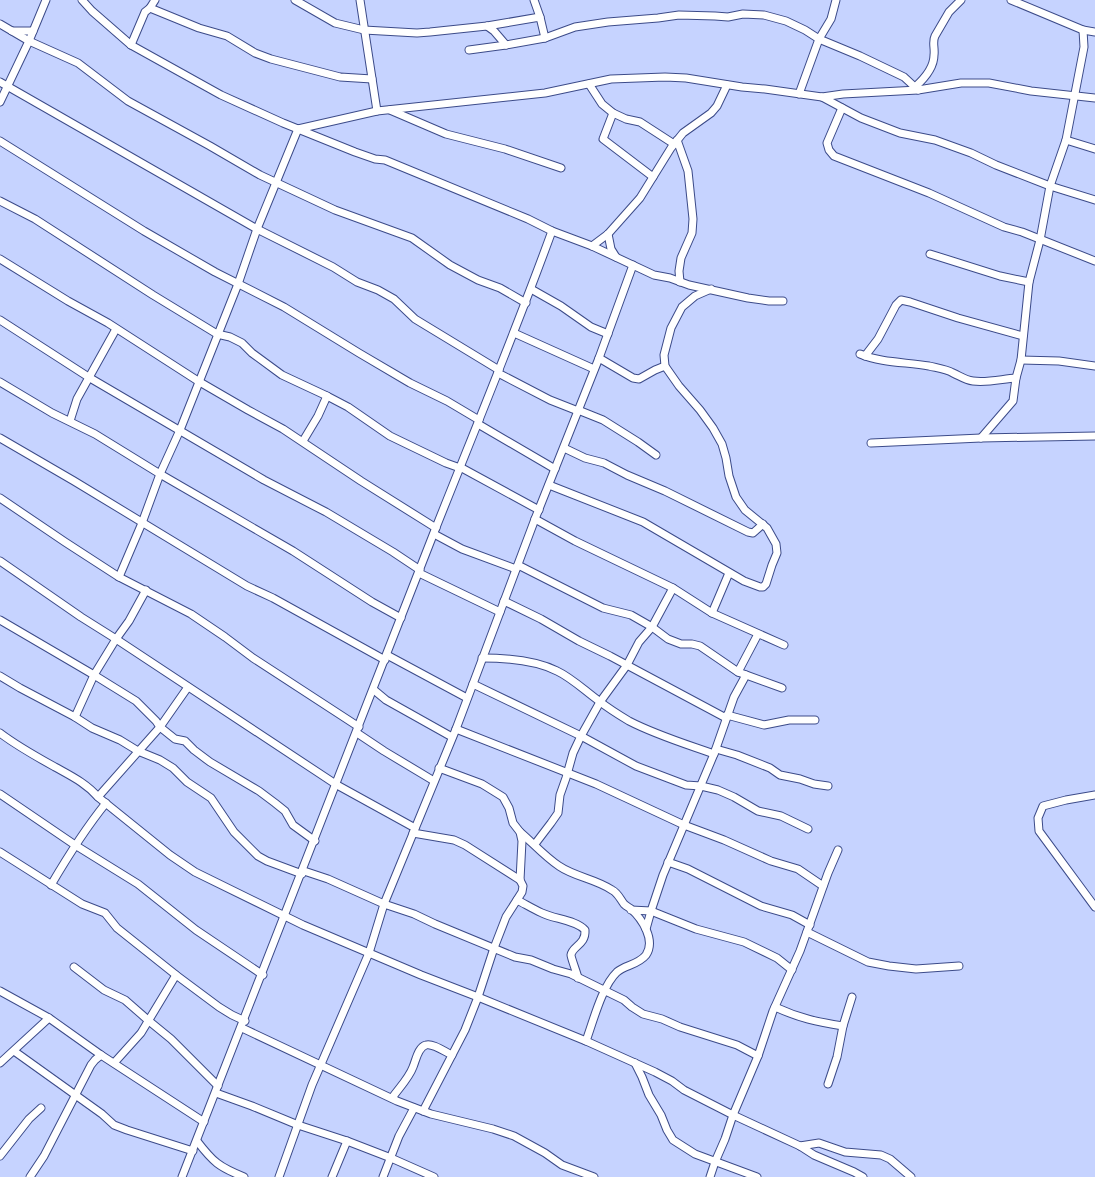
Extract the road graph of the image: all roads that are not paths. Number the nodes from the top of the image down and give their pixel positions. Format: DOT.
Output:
graph roads {
  1 [pos="46,0"];
  2 [pos="82,0"];
  3 [pos="155,0"];
  4 [pos="295,0"];
  5 [pos="360,0"];
  6 [pos="534,0"];
  7 [pos="836,0"];
  8 [pos="961,0"];
  9 [pos="1011,0"];
  10 [pos="150,8"];
  11 [pos="540,17"];
  12 [pos="0,24"];
  13 [pos="487,26"];
  14 [pos="364,30"];
  15 [pos="1083,30"];
  16 [pos="12,31"];
  17 [pos="33,31"];
  18 [pos="1095,32"];
  19 [pos="545,38"];
  20 [pos="819,39"];
  21 [pos="29,41"];
  22 [pos="131,44"];
  23 [pos="506,45"];
  24 [pos="469,50"];
  25 [pos="372,79"];
  26 [pos="3,84"];
  27 [pos="589,84"];
  28 [pos="727,85"];
  29 [pos="916,89"];
  30 [pos="799,94"];
  31 [pos="1074,96"];
  32 [pos="822,97"];
  33 [pos="1095,98"];
  34 [pos="0,102"];
  35 [pos="842,108"];
  36 [pos="388,110"];
  37 [pos="377,111"];
  38 [pos="613,113"];
  39 [pos="298,128"];
  40 [pos="1066,140"];
  41 [pos="0,141"];
  42 [pos="676,142"];
  43 [pos="1095,149"];
  44 [pos="561,168"];
  45 [pos="653,177"];
  46 [pos="276,183"];
  47 [pos="1050,186"];
  48 [pos="1095,200"];
  49 [pos="0,201"];
  50 [pos="257,229"];
  51 [pos="552,231"];
  52 [pos="608,234"];
  53 [pos="1040,240"];
  54 [pos="592,246"];
  55 [pos="930,254"];
  56 [pos="616,257"];
  57 [pos="0,260"];
  58 [pos="1095,261"];
  59 [pos="633,265"];
  60 [pos="680,282"];
  61 [pos="1029,282"];
  62 [pos="238,284"];
  63 [pos="531,289"];
  64 [pos="712,290"];
  65 [pos="783,301"];
  66 [pos="526,303"];
  67 [pos="0,320"];
  68 [pos="116,329"];
  69 [pos="514,333"];
  70 [pos="218,334"];
  71 [pos="608,334"];
  72 [pos="1023,336"];
  73 [pos="599,358"];
  74 [pos="1021,360"];
  75 [pos="665,366"];
  76 [pos="1095,366"];
  77 [pos="594,369"];
  78 [pos="499,371"];
  79 [pos="90,378"];
  80 [pos="1016,378"];
  81 [pos="198,381"];
  82 [pos="0,382"];
  83 [pos="327,396"];
  84 [pos="578,410"];
  85 [pos="70,421"];
  86 [pos="478,422"];
  87 [pos="180,430"];
  88 [pos="1095,436"];
  89 [pos="981,438"];
  90 [pos="1,441"];
  91 [pos="303,441"];
  92 [pos="871,443"];
  93 [pos="564,448"];
  94 [pos="656,455"];
  95 [pos="460,468"];
  96 [pos="555,469"];
  97 [pos="160,474"];
  98 [pos="549,485"];
  99 [pos="0,498"];
  100 [pos="538,510"];
  101 [pos="535,519"];
  102 [pos="142,523"];
  103 [pos="762,524"];
  104 [pos="435,531"];
  105 [pos="0,561"];
  106 [pos="517,567"];
  107 [pos="419,571"];
  108 [pos="729,572"];
  109 [pos="119,577"];
  110 [pos="673,588"];
  111 [pos="146,590"];
  112 [pos="504,601"];
  113 [pos="500,612"];
  114 [pos="712,613"];
  115 [pos="401,618"];
  116 [pos="0,620"];
  117 [pos="652,627"];
  118 [pos="758,634"];
  119 [pos="116,639"];
  120 [pos="784,645"];
  121 [pos="386,657"];
  122 [pos="482,658"];
  123 [pos="627,665"];
  124 [pos="738,672"];
  125 [pos="94,674"];
  126 [pos="746,675"];
  127 [pos="0,676"];
  128 [pos="473,684"];
  129 [pos="188,687"];
  130 [pos="782,688"];
  131 [pos="374,690"];
  132 [pos="468,698"];
  133 [pos="600,702"];
  134 [pos="727,716"];
  135 [pos="75,717"];
  136 [pos="815,720"];
  137 [pos="160,727"];
  138 [pos="456,729"];
  139 [pos="358,730"];
  140 [pos="0,733"];
  141 [pos="581,736"];
  142 [pos="452,738"];
  143 [pos="138,751"];
  144 [pos="715,752"];
  145 [pos="439,768"];
  146 [pos="568,772"];
  147 [pos="434,781"];
  148 [pos="337,785"];
  149 [pos="701,786"];
  150 [pos="828,786"];
  151 [pos="0,794"];
  152 [pos="1095,795"];
  153 [pos="98,797"];
  154 [pos="106,803"];
  155 [pos="684,825"];
  156 [pos="808,828"];
  157 [pos="414,830"];
  158 [pos="520,832"];
  159 [pos="315,841"];
  160 [pos="535,844"];
  161 [pos="76,845"];
  162 [pos="838,850"];
  163 [pos="0,852"];
  164 [pos="668,862"];
  165 [pos="303,873"];
  166 [pos="520,880"];
  167 [pos="51,885"];
  168 [pos="823,886"];
  169 [pos="517,900"];
  170 [pos="384,904"];
  171 [pos="1095,907"];
  172 [pos="631,910"];
  173 [pos="651,910"];
  174 [pos="286,916"];
  175 [pos="808,928"];
  176 [pos="646,929"];
  177 [pos="494,948"];
  178 [pos="369,953"];
  179 [pos="959,966"];
  180 [pos="74,968"];
  181 [pos="792,970"];
  182 [pos="263,974"];
  183 [pos="176,975"];
  184 [pos="578,978"];
  185 [pos="604,990"];
  186 [pos="0,991"];
  187 [pos="852,996"];
  188 [pos="478,997"];
  189 [pos="775,1007"];
  190 [pos="48,1018"];
  191 [pos="149,1021"];
  192 [pos="243,1024"];
  193 [pos="843,1026"];
  194 [pos="586,1041"];
  195 [pos="14,1050"];
  196 [pos="101,1055"];
  197 [pos="452,1055"];
  198 [pos="758,1056"];
  199 [pos="0,1063"];
  200 [pos="114,1063"];
  201 [pos="635,1063"];
  202 [pos="320,1065"];
  203 [pos="828,1084"];
  204 [pos="217,1090"];
  205 [pos="76,1095"];
  206 [pos="392,1098"];
  207 [pos="41,1108"];
  208 [pos="414,1108"];
  209 [pos="423,1111"];
  210 [pos="733,1115"];
  211 [pos="204,1122"];
  212 [pos="298,1125"];
  213 [pos="197,1141"];
  214 [pos="347,1141"];
  215 [pos="800,1146"];
  216 [pos="193,1151"];
  217 [pos="0,1156"];
  218 [pos="391,1158"];
  219 [pos="715,1162"];
  220 [pos="429,1176"];
  221 [pos="30,1177"];
  222 [pos="182,1177"];
  223 [pos="244,1177"];
  224 [pos="279,1177"];
  225 [pos="332,1177"];
  226 [pos="383,1177"];
  227 [pos="594,1177"];
  228 [pos="710,1177"];
  229 [pos="757,1177"];
  230 [pos="863,1177"];
  231 [pos="911,1177"];
  1 -- 17 [label="street"];
  2 -- 22 [label="street"];
  3 -- 10 [label="street"];
  4 -- 14 [label="street"];
  5 -- 14 [label="street"];
  6 -- 11 [label="street"];
  7 -- 20 [label="street"];
  8 -- 29 [label="street"];
  9 -- 15 [label="street"];
  10 -- 22 [label="street"];
  10 -- 25 [label="street"];
  11 -- 13 [label="street"];
  11 -- 19 [label="street"];
  12 -- 16 [label="street"];
  13 -- 14 [label="street"];
  13 -- 23 [label="street"];
  14 -- 25 [label="street"];
  15 -- 18 [label="street"];
  15 -- 31 [label="street"];
  16 -- 17 [label="street"];
  16 -- 21 [label="street"];
  17 -- 21 [label="street"];
  19 -- 20 [label="street"];
  19 -- 23 [label="street"];
  20 -- 29 [label="street"];
  20 -- 30 [label="street"];
  21 -- 26 [label="street"];
  21 -- 46 [label="street"];
  22 -- 39 [label="street"];
  23 -- 24 [label="street"];
  25 -- 37 [label="street"];
  26 -- 34 [label="street"];
  26 -- 50 [label="street"];
  27 -- 28 [label="street"];
  27 -- 36 [label="street"];
  27 -- 38 [label="street"];
  28 -- 30 [label="street"];
  28 -- 42 [label="street"];
  29 -- 31 [label="street"];
  29 -- 32 [label="street"];
  30 -- 32 [label="street"];
  31 -- 33 [label="street"];
  31 -- 40 [label="street"];
  32 -- 35 [label="street"];
  35 -- 47 [label="street"];
  35 -- 53 [label="street"];
  36 -- 37 [label="street"];
  36 -- 44 [label="street"];
  37 -- 39 [label="street"];
  38 -- 42 [label="street"];
  38 -- 45 [label="street"];
  39 -- 46 [label="street"];
  39 -- 51 [label="street"];
  40 -- 43 [label="street"];
  40 -- 47 [label="street"];
  41 -- 62 [label="street"];
  42 -- 45 [label="street"];
  42 -- 60 [label="street"];
  45 -- 52 [label="street"];
  46 -- 50 [label="street"];
  46 -- 66 [label="street"];
  47 -- 48 [label="street"];
  47 -- 53 [label="street"];
  49 -- 70 [label="street"];
  50 -- 62 [label="street"];
  50 -- 78 [label="street"];
  51 -- 54 [label="street"];
  51 -- 63 [label="street"];
  52 -- 54 [label="street"];
  52 -- 56 [label="street"];
  53 -- 58 [label="street"];
  53 -- 61 [label="street"];
  54 -- 56 [label="street"];
  55 -- 61 [label="street"];
  56 -- 59 [label="street"];
  57 -- 68 [label="street"];
  59 -- 60 [label="street"];
  59 -- 71 [label="street"];
  60 -- 64 [label="street"];
  61 -- 72 [label="street"];
  62 -- 70 [label="street"];
  62 -- 86 [label="street"];
  63 -- 66 [label="street"];
  63 -- 71 [label="street"];
  64 -- 65 [label="street"];
  64 -- 75 [label="street"];
  66 -- 69 [label="street"];
  67 -- 79 [label="street"];
  68 -- 79 [label="street"];
  68 -- 81 [label="street"];
  69 -- 77 [label="street"];
  69 -- 78 [label="street"];
  70 -- 81 [label="street"];
  70 -- 83 [label="street"];
  71 -- 73 [label="street"];
  72 -- 74 [label="street"];
  72 -- 80 [label="street"];
  73 -- 75 [label="street"];
  73 -- 77 [label="street"];
  74 -- 76 [label="street"];
  74 -- 80 [label="street"];
  75 -- 103 [label="street"];
  77 -- 84 [label="street"];
  78 -- 84 [label="street"];
  78 -- 86 [label="street"];
  79 -- 85 [label="street"];
  79 -- 87 [label="street"];
  80 -- 89 [label="street"];
  81 -- 87 [label="street"];
  81 -- 91 [label="street"];
  82 -- 85 [label="street"];
  83 -- 91 [label="street"];
  83 -- 95 [label="street"];
  84 -- 93 [label="street"];
  84 -- 94 [label="street"];
  85 -- 97 [label="street"];
  86 -- 95 [label="street"];
  86 -- 96 [label="street"];
  87 -- 97 [label="street"];
  87 -- 107 [label="street"];
  88 -- 89 [label="street"];
  89 -- 92 [label="street"];
  90 -- 102 [label="street"];
  91 -- 104 [label="street"];
  93 -- 96 [label="street"];
  93 -- 103 [label="street"];
  95 -- 100 [label="street"];
  95 -- 104 [label="street"];
  96 -- 98 [label="street"];
  97 -- 102 [label="street"];
  97 -- 115 [label="street"];
  98 -- 100 [label="street"];
  98 -- 108 [label="street"];
  99 -- 109 [label="street"];
  100 -- 101 [label="street"];
  101 -- 106 [label="street"];
  101 -- 110 [label="street"];
  102 -- 109 [label="street"];
  102 -- 121 [label="street"];
  103 -- 108 [label="street"];
  104 -- 106 [label="street"];
  104 -- 107 [label="street"];
  105 -- 119 [label="street"];
  106 -- 112 [label="street"];
  106 -- 117 [label="street"];
  107 -- 113 [label="street"];
  107 -- 115 [label="street"];
  108 -- 114 [label="street"];
  109 -- 111 [label="street"];
  110 -- 114 [label="street"];
  110 -- 117 [label="street"];
  111 -- 119 [label="street"];
  111 -- 139 [label="street"];
  112 -- 113 [label="street"];
  112 -- 123 [label="street"];
  113 -- 122 [label="street"];
  114 -- 118 [label="street"];
  115 -- 121 [label="street"];
  116 -- 125 [label="street"];
  117 -- 123 [label="street"];
  117 -- 124 [label="street"];
  118 -- 120 [label="street"];
  118 -- 124 [label="street"];
  119 -- 125 [label="street"];
  119 -- 129 [label="street"];
  121 -- 131 [label="street"];
  121 -- 132 [label="street"];
  122 -- 128 [label="street"];
  122 -- 133 [label="street"];
  123 -- 133 [label="street"];
  123 -- 134 [label="street"];
  124 -- 126 [label="street"];
  125 -- 135 [label="street"];
  125 -- 137 [label="street"];
  126 -- 130 [label="street"];
  126 -- 134 [label="street"];
  127 -- 135 [label="street"];
  128 -- 132 [label="street"];
  128 -- 141 [label="street"];
  129 -- 137 [label="street"];
  129 -- 148 [label="street"];
  131 -- 139 [label="street"];
  131 -- 142 [label="street"];
  132 -- 138 [label="street"];
  133 -- 141 [label="street"];
  133 -- 144 [label="street"];
  134 -- 136 [label="street"];
  134 -- 144 [label="street"];
  135 -- 143 [label="street"];
  137 -- 143 [label="street"];
  137 -- 159 [label="street"];
  138 -- 142 [label="street"];
  138 -- 146 [label="street"];
  139 -- 147 [label="street"];
  139 -- 148 [label="street"];
  140 -- 153 [label="street"];
  141 -- 146 [label="street"];
  141 -- 149 [label="street"];
  142 -- 145 [label="street"];
  143 -- 153 [label="street"];
  143 -- 165 [label="street"];
  144 -- 149 [label="street"];
  144 -- 150 [label="street"];
  145 -- 147 [label="street"];
  145 -- 158 [label="street"];
  146 -- 155 [label="street"];
  146 -- 160 [label="street"];
  147 -- 157 [label="street"];
  148 -- 157 [label="street"];
  148 -- 159 [label="street"];
  149 -- 155 [label="street"];
  149 -- 156 [label="street"];
  151 -- 161 [label="street"];
  152 -- 171 [label="street"];
  153 -- 154 [label="street"];
  154 -- 161 [label="street"];
  154 -- 174 [label="street"];
  155 -- 164 [label="street"];
  155 -- 168 [label="street"];
  157 -- 166 [label="street"];
  157 -- 170 [label="street"];
  158 -- 160 [label="street"];
  158 -- 166 [label="street"];
  159 -- 165 [label="street"];
  160 -- 172 [label="street"];
  161 -- 167 [label="street"];
  161 -- 182 [label="street"];
  162 -- 168 [label="street"];
  163 -- 167 [label="street"];
  164 -- 173 [label="street"];
  164 -- 175 [label="street"];
  165 -- 170 [label="street"];
  165 -- 174 [label="street"];
  166 -- 169 [label="street"];
  167 -- 183 [label="street"];
  168 -- 175 [label="street"];
  169 -- 177 [label="street"];
  169 -- 184 [label="street"];
  170 -- 177 [label="street"];
  170 -- 178 [label="street"];
  172 -- 173 [label="street"];
  172 -- 176 [label="street"];
  173 -- 176 [label="street"];
  173 -- 181 [label="street"];
  174 -- 178 [label="street"];
  174 -- 182 [label="street"];
  175 -- 179 [label="street"];
  175 -- 181 [label="street"];
  176 -- 185 [label="street"];
  177 -- 184 [label="street"];
  177 -- 188 [label="street"];
  178 -- 188 [label="street"];
  178 -- 202 [label="street"];
  180 -- 191 [label="street"];
  181 -- 189 [label="street"];
  182 -- 192 [label="street"];
  183 -- 191 [label="street"];
  183 -- 192 [label="street"];
  184 -- 185 [label="street"];
  185 -- 194 [label="street"];
  185 -- 198 [label="street"];
  186 -- 190 [label="street"];
  187 -- 193 [label="street"];
  188 -- 194 [label="street"];
  188 -- 197 [label="street"];
  189 -- 193 [label="street"];
  189 -- 198 [label="street"];
  190 -- 195 [label="street"];
  190 -- 196 [label="street"];
  191 -- 200 [label="street"];
  191 -- 204 [label="street"];
  192 -- 202 [label="street"];
  192 -- 204 [label="street"];
  193 -- 203 [label="street"];
  194 -- 201 [label="street"];
  195 -- 199 [label="street"];
  195 -- 205 [label="street"];
  196 -- 200 [label="street"];
  196 -- 205 [label="street"];
  197 -- 206 [label="street"];
  197 -- 209 [label="street"];
  198 -- 210 [label="street"];
  200 -- 211 [label="street"];
  201 -- 210 [label="street"];
  201 -- 219 [label="street"];
  202 -- 206 [label="street"];
  202 -- 212 [label="street"];
  204 -- 211 [label="street"];
  204 -- 212 [label="street"];
  205 -- 216 [label="street"];
  205 -- 221 [label="street"];
  206 -- 208 [label="street"];
  207 -- 217 [label="street"];
  208 -- 209 [label="street"];
  208 -- 218 [label="street"];
  209 -- 227 [label="street"];
  210 -- 215 [label="street"];
  210 -- 219 [label="street"];
  211 -- 213 [label="street"];
  212 -- 214 [label="street"];
  212 -- 224 [label="street"];
  213 -- 216 [label="street"];
  213 -- 223 [label="street"];
  214 -- 218 [label="street"];
  214 -- 225 [label="street"];
  215 -- 230 [label="street"];
  215 -- 231 [label="street"];
  216 -- 222 [label="street"];
  218 -- 220 [label="street"];
  218 -- 226 [label="street"];
  219 -- 228 [label="street"];
  219 -- 229 [label="street"];
}
